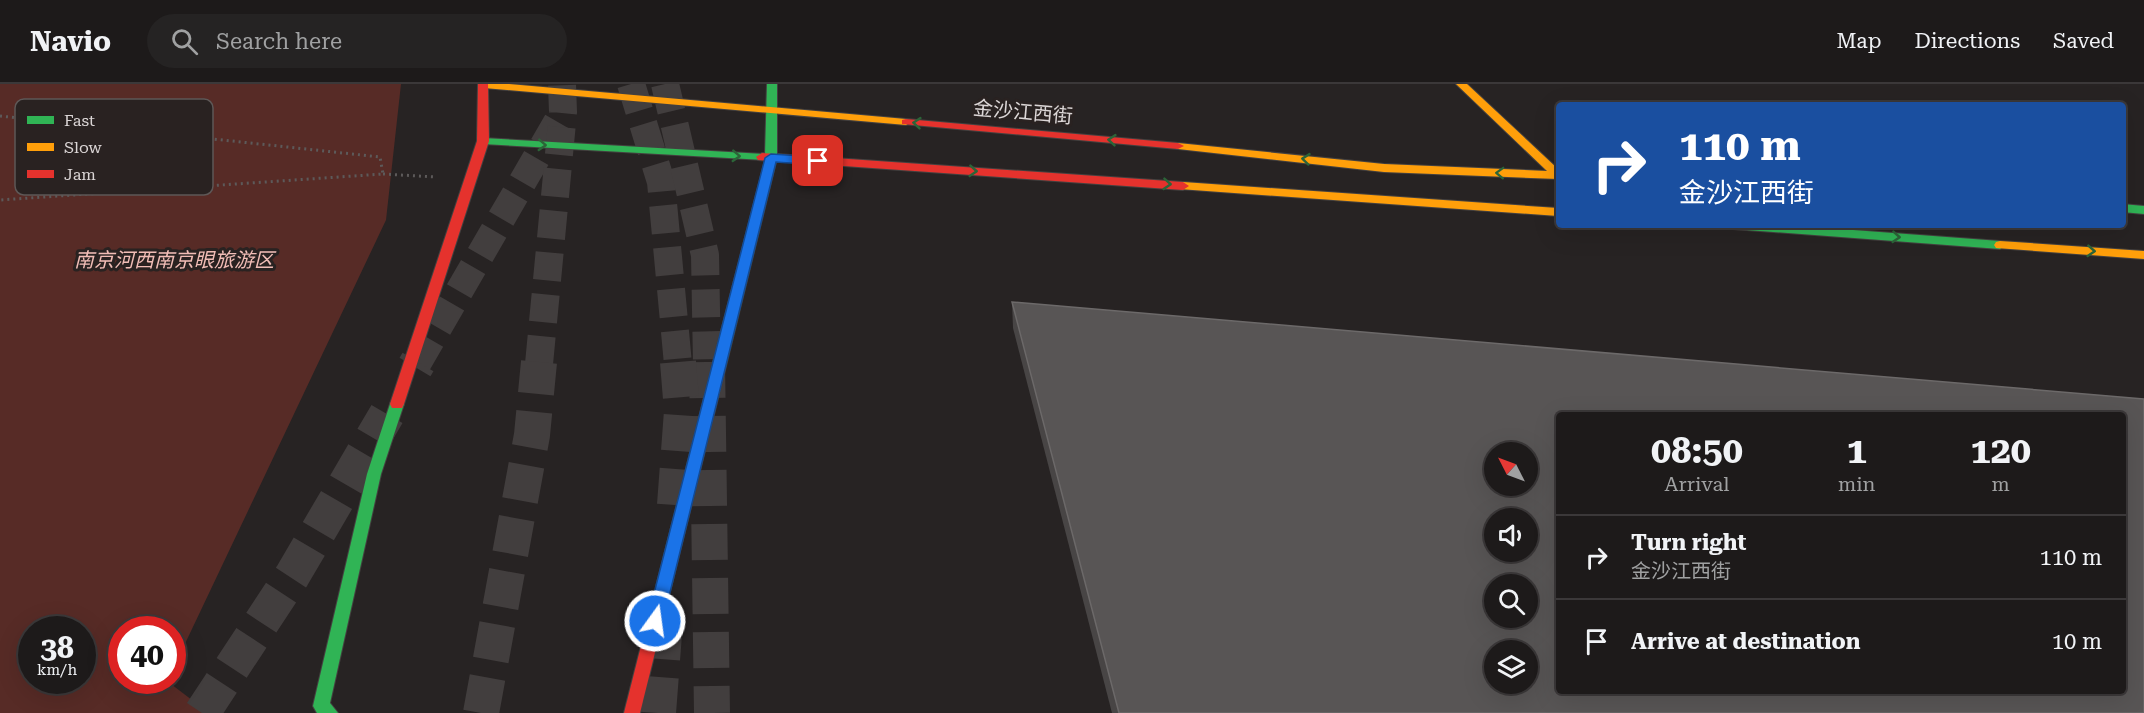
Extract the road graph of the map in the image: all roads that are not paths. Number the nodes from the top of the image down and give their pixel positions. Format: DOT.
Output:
graph roads {
  1 [pos="772,84"];
  2 [pos="1461,84"];
  3 [pos="483,85"];
  4 [pos="771,110"];
  5 [pos="483,141"];
  6 [pos="771,158"];
  7 [pos="1556,173"];
  8 [pos="1556,175"];
  9 [pos="2126,208"];
  10 [pos="2144,210"];
  11 [pos="1556,212"];
  12 [pos="1774,228"];
  13 [pos="2144,255"];
  14 [pos="330,713"];
  15 [pos="632,713"];
  1 -- 4 [label="street"];
  2 -- 7 [label="street"];
  3 -- 4 [label="street, 金沙江西街"];
  3 -- 5 [label="street"];
  4 -- 6 [label="street"];
  8 -- 4 [label="street, 金沙江西街, one-way"];
  5 -- 6 [label="street, one-way"];
  5 -- 14 [label="street"];
  6 -- 11 [label="street, one-way"];
  6 -- 15 [label="street"];
  9 -- 10 [label="street"];
  12 -- 13 [label="street, one-way"];
}
